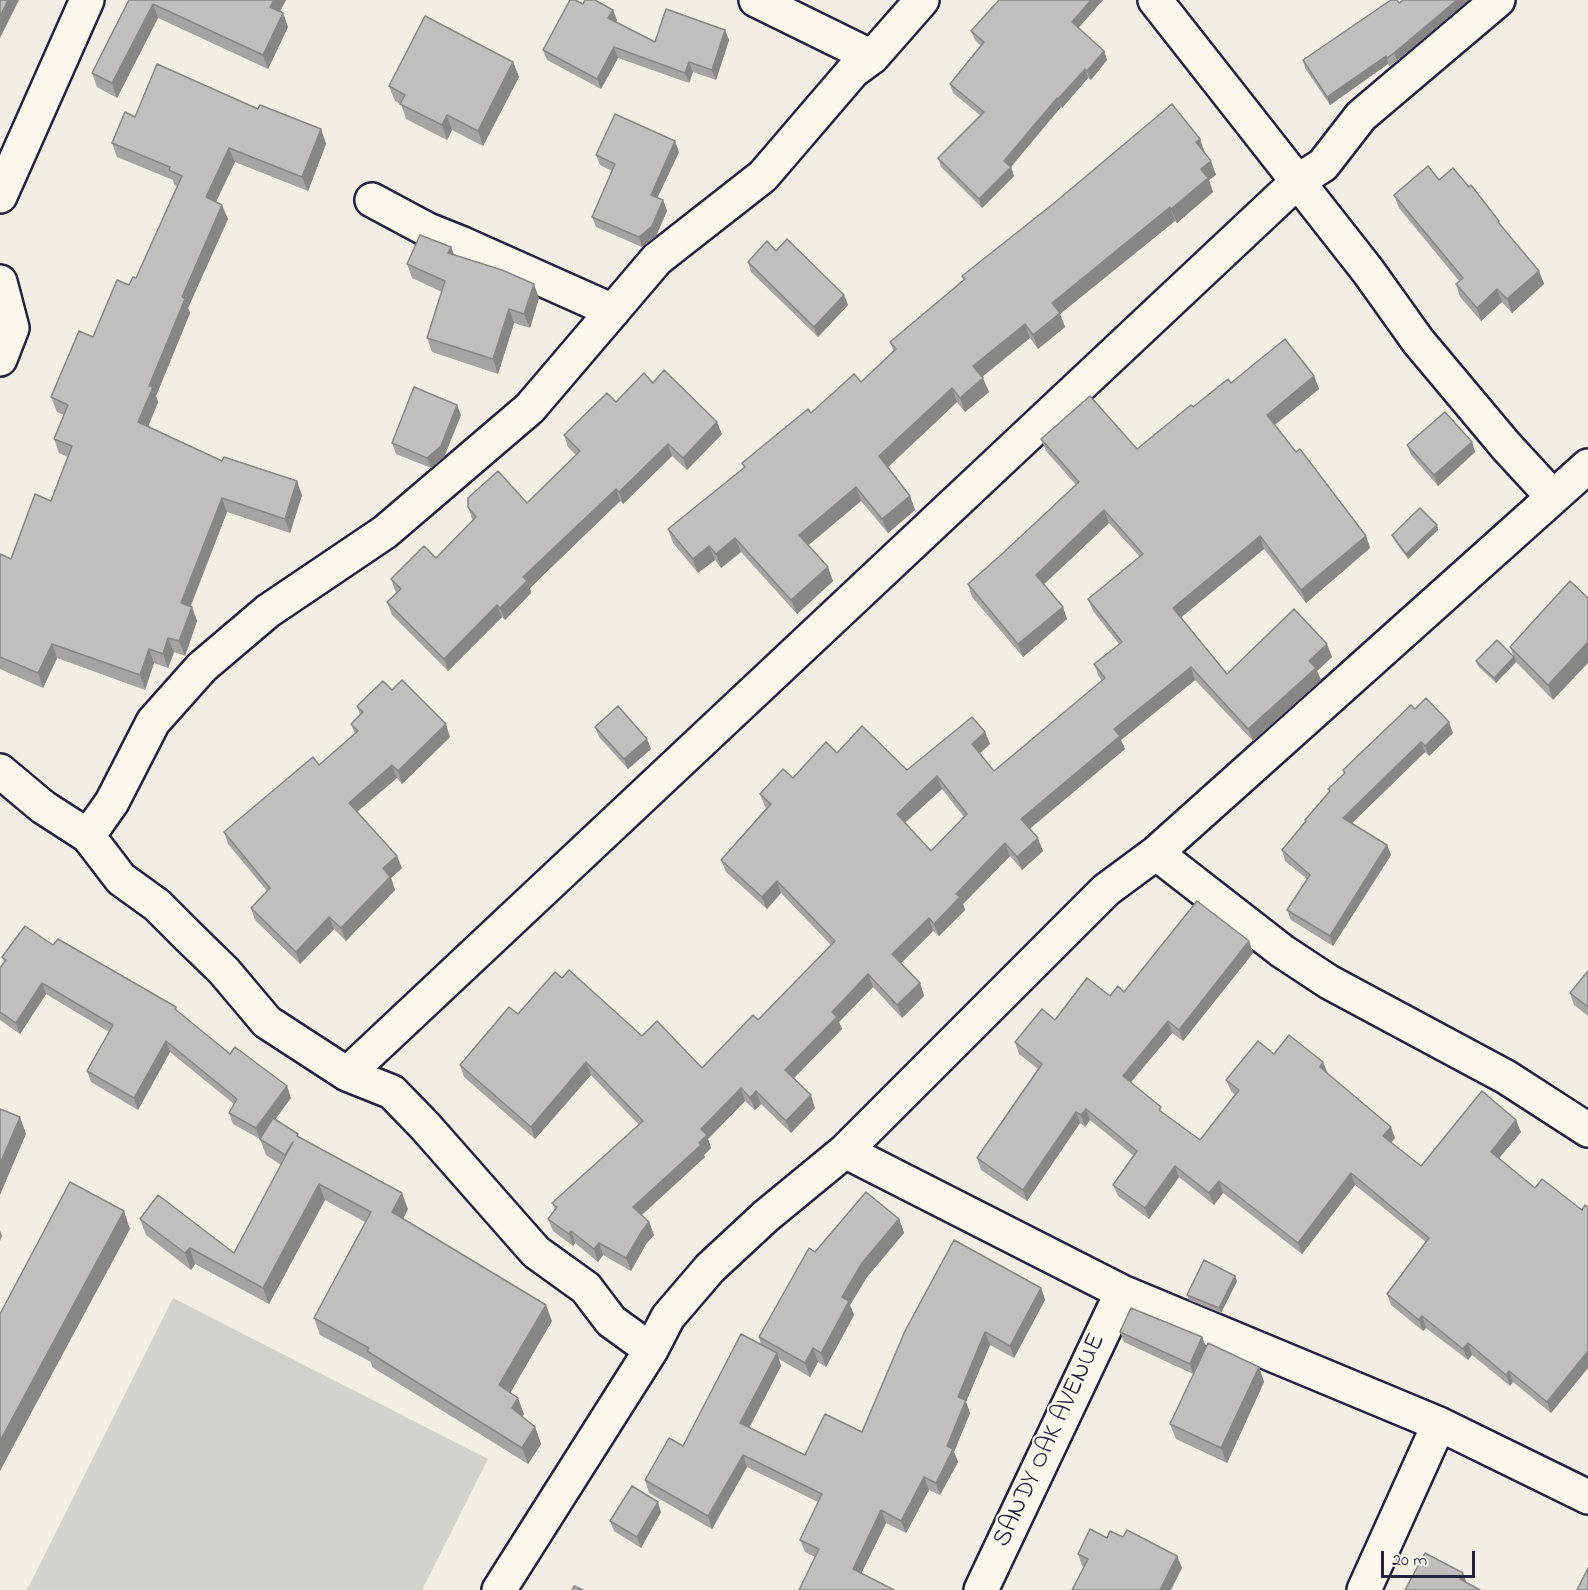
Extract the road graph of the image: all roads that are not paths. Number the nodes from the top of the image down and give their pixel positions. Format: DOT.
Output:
graph roads {
  1 [pos="87,0"];
  2 [pos="756,0"];
  3 [pos="922,0"];
  4 [pos="1155,0"];
  5 [pos="1498,0"];
  6 [pos="872,57"];
  7 [pos="1298,181"];
  8 [pos="0,196"];
  9 [pos="372,200"];
  10 [pos="0,282"];
  11 [pos="613,311"];
  12 [pos="0,359"];
  13 [pos="1588,466"];
  14 [pos="1553,497"];
  15 [pos="0,771"];
  16 [pos="88,836"];
  17 [pos="1156,853"];
  18 [pos="348,1074"];
  19 [pos="1588,1131"];
  20 [pos="845,1151"];
  21 [pos="1122,1292"];
  22 [pos="651,1350"];
  23 [pos="1440,1424"];
  24 [pos="1588,1497"];
  25 [pos="499,1590"];
  26 [pos="981,1590"];
  27 [pos="1364,1590"];
  1 -- 8 [label="street"];
  2 -- 6 [label="street"];
  3 -- 6 [label="street"];
  4 -- 7 [label="street"];
  5 -- 7 [label="street"];
  6 -- 11 [label="street"];
  7 -- 14 [label="street"];
  7 -- 18 [label="street"];
  9 -- 11 [label="street"];
  10 -- 12 [label="street"];
  11 -- 16 [label="street"];
  13 -- 14 [label="street"];
  14 -- 17 [label="street"];
  15 -- 16 [label="street"];
  16 -- 18 [label="street"];
  17 -- 19 [label="street"];
  17 -- 20 [label="street"];
  18 -- 22 [label="street"];
  20 -- 21 [label="street"];
  20 -- 22 [label="street"];
  21 -- 23 [label="street"];
  21 -- 26 [label="street, SANDY OAK AVENUE"];
  22 -- 25 [label="street"];
  23 -- 24 [label="street"];
  23 -- 27 [label="street"];
}
